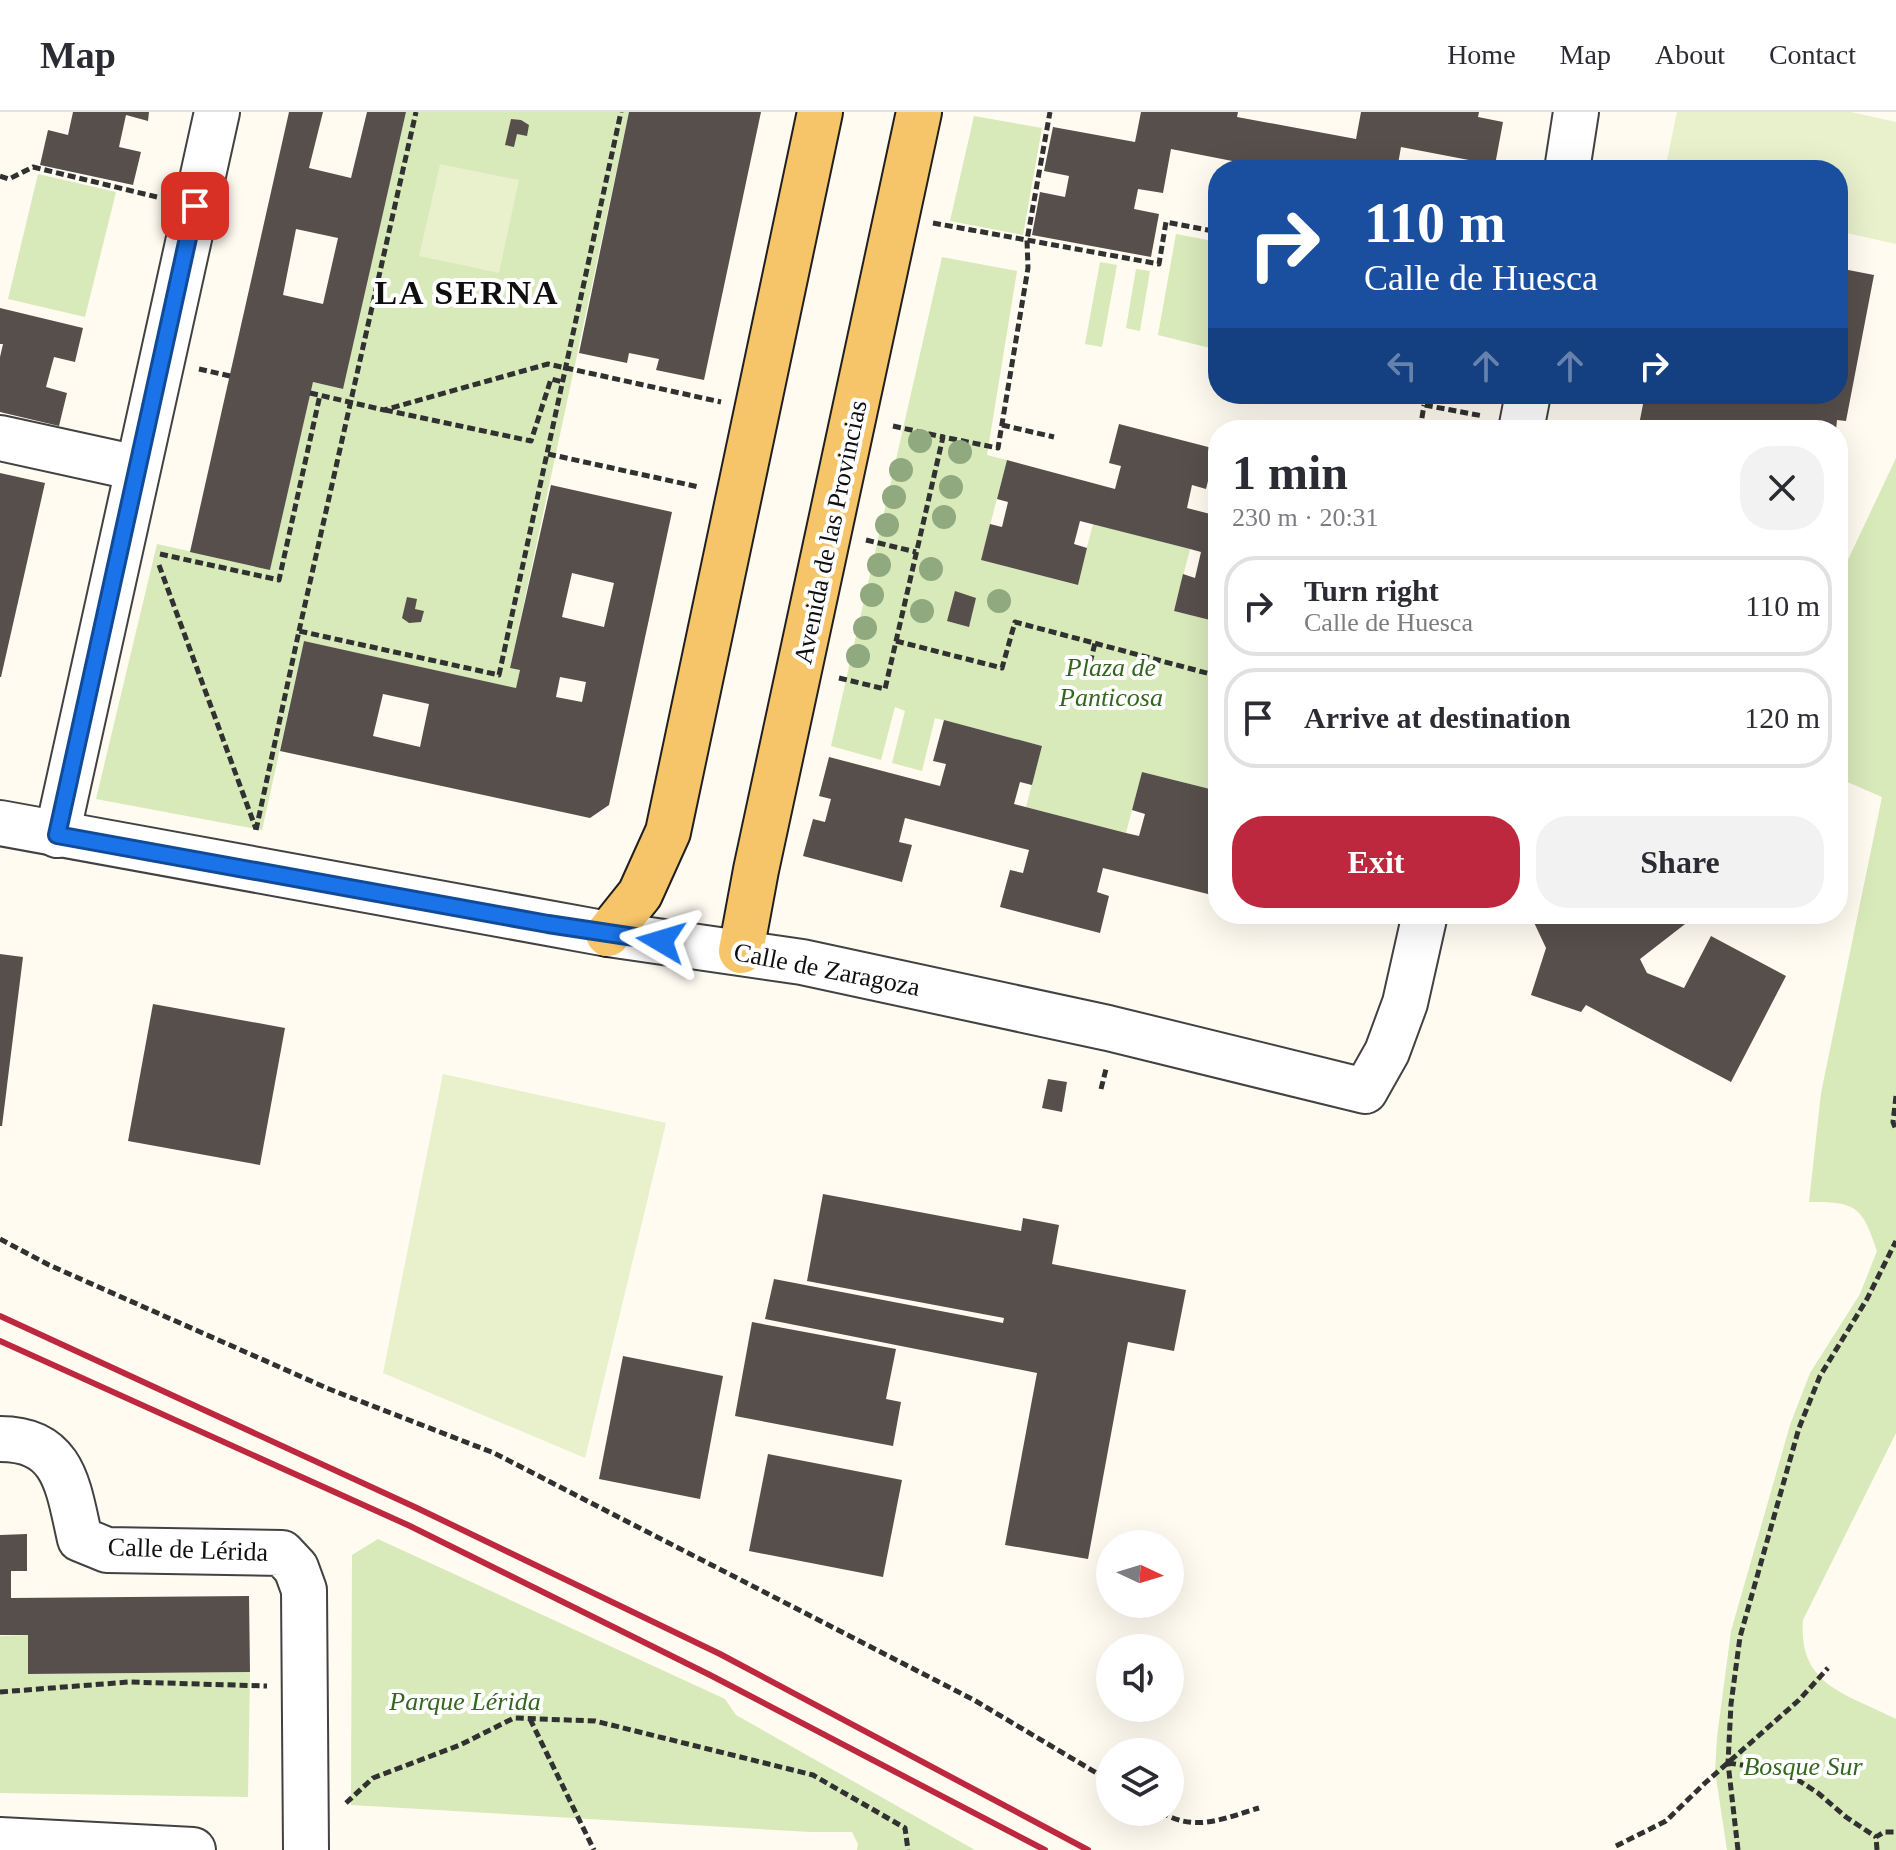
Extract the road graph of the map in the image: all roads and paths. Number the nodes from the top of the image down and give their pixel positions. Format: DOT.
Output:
graph roads {
  1 [pos="217,112"];
  2 [pos="416,112"];
  3 [pos="621,112"];
  4 [pos="820,112"];
  5 [pos="919,112"];
  6 [pos="1050,112"];
  7 [pos="1576,112"];
  8 [pos="1569,160"];
  9 [pos="0,176"];
  10 [pos="195,206"];
  11 [pos="897,217"];
  12 [pos="1208,230"];
  13 [pos="1027,240"];
  14 [pos="566,368"];
  15 [pos="563,382"];
  16 [pos="310,393"];
  17 [pos="320,395"];
  18 [pos="351,403"];
  19 [pos="1424,405"];
  20 [pos="384,410"];
  21 [pos="758,410"];
  22 [pos="1524,416"];
  23 [pos="854,418"];
  24 [pos="1422,420"];
  25 [pos="1002,425"];
  26 [pos="943,437"];
  27 [pos="1054,437"];
  28 [pos="0,438"];
  29 [pos="548,454"];
  30 [pos="137,468"];
  31 [pos="740,496"];
  32 [pos="830,531"];
  33 [pos="916,552"];
  34 [pos="299,631"];
  35 [pos="896,641"];
  36 [pos="1095,643"];
  37 [pos="1090,663"];
  38 [pos="800,670"];
  39 [pos="1208,673"];
  40 [pos="0,823"];
  41 [pos="57,835"];
  42 [pos="252,850"];
  43 [pos="1423,924"];
  44 [pos="608,934"];
  45 [pos="741,951"];
  46 [pos="1896,1096"];
  47 [pos="1896,1130"];
  48 [pos="0,1239"];
  49 [pos="1896,1241"];
  50 [pos="0,1439"];
  51 [pos="1828,1668"];
  52 [pos="304,1687"];
  53 [pos="0,1692"];
  54 [pos="530,1719"];
  55 [pos="1728,1763"];
  56 [pos="1096,1773"];
  57 [pos="1259,1808"];
  58 [pos="1184,1821"];
  59 [pos="1896,1832"];
  60 [pos="1876,1837"];
  61 [pos="0,1840"];
  62 [pos="306,1844"];
  63 [pos="1616,1846"];
  64 [pos="193,1850"];
  65 [pos="594,1850"];
  66 [pos="908,1850"];
  67 [pos="1738,1850"];
  68 [pos="1877,1850"];
  1 -- 10 [label="street"];
  2 -- 18 [label="path"];
  3 -- 14 [label="path"];
  4 -- 21 [label="main road"];
  5 -- 11 [label="main road, Avenida de las Provincias"];
  6 -- 13 [label="path"];
  7 -- 8 [label="street"];
  9 -- 10 [label="path"];
  10 -- 30 [label="street"];
  11 -- 13 [label="path"];
  11 -- 23 [label="main road, Avenida de las Provincias"];
  12 -- 13 [label="path"];
  13 -- 25 [label="path"];
  14 -- 15 [label="path"];
  14 -- 20 [label="path"];
  14 -- 21 [label="path"];
  15 -- 20 [label="path"];
  15 -- 29 [label="path"];
  16 -- 17 [label="path"];
  17 -- 18 [label="path"];
  17 -- 42 [label="path"];
  18 -- 20 [label="path"];
  18 -- 34 [label="path"];
  19 -- 22 [label="path"];
  19 -- 24 [label="path"];
  21 -- 31 [label="main road"];
  23 -- 26 [label="path"];
  23 -- 32 [label="main road, Avenida de las Provincias"];
  25 -- 26 [label="path"];
  25 -- 27 [label="path"];
  26 -- 33 [label="path"];
  28 -- 30 [label="street"];
  29 -- 31 [label="path"];
  29 -- 34 [label="path"];
  30 -- 41 [label="street"];
  31 -- 44 [label="main road"];
  32 -- 33 [label="path"];
  32 -- 38 [label="main road, Avenida de las Provincias"];
  33 -- 35 [label="path"];
  34 -- 42 [label="path"];
  35 -- 36 [label="path"];
  35 -- 38 [label="path"];
  36 -- 37 [label="path"];
  36 -- 39 [label="path"];
  38 -- 45 [label="main road, Avenida de las Provincias"];
  40 -- 41 [label="street, Calle de Zaragoza"];
  41 -- 42 [label="street, Calle de Zaragoza"];
  42 -- 44 [label="street, Calle de Zaragoza"];
  43 -- 45 [label="street, Calle de Zaragoza"];
  44 -- 45 [label="street, Calle de Zaragoza"];
  46 -- 47 [label="path"];
  48 -- 56 [label="path"];
  49 -- 55 [label="path"];
  50 -- 52 [label="street, Calle de Lérida"];
  51 -- 55 [label="path"];
  52 -- 53 [label="path"];
  52 -- 62 [label="street, Calle de Lérida"];
  54 -- 62 [label="path"];
  54 -- 65 [label="path"];
  54 -- 66 [label="path"];
  55 -- 60 [label="path"];
  55 -- 63 [label="path"];
  55 -- 67 [label="path"];
  57 -- 58 [label="path"];
  59 -- 60 [label="path"];
  60 -- 68 [label="path"];
  61 -- 64 [label="street"];
}
